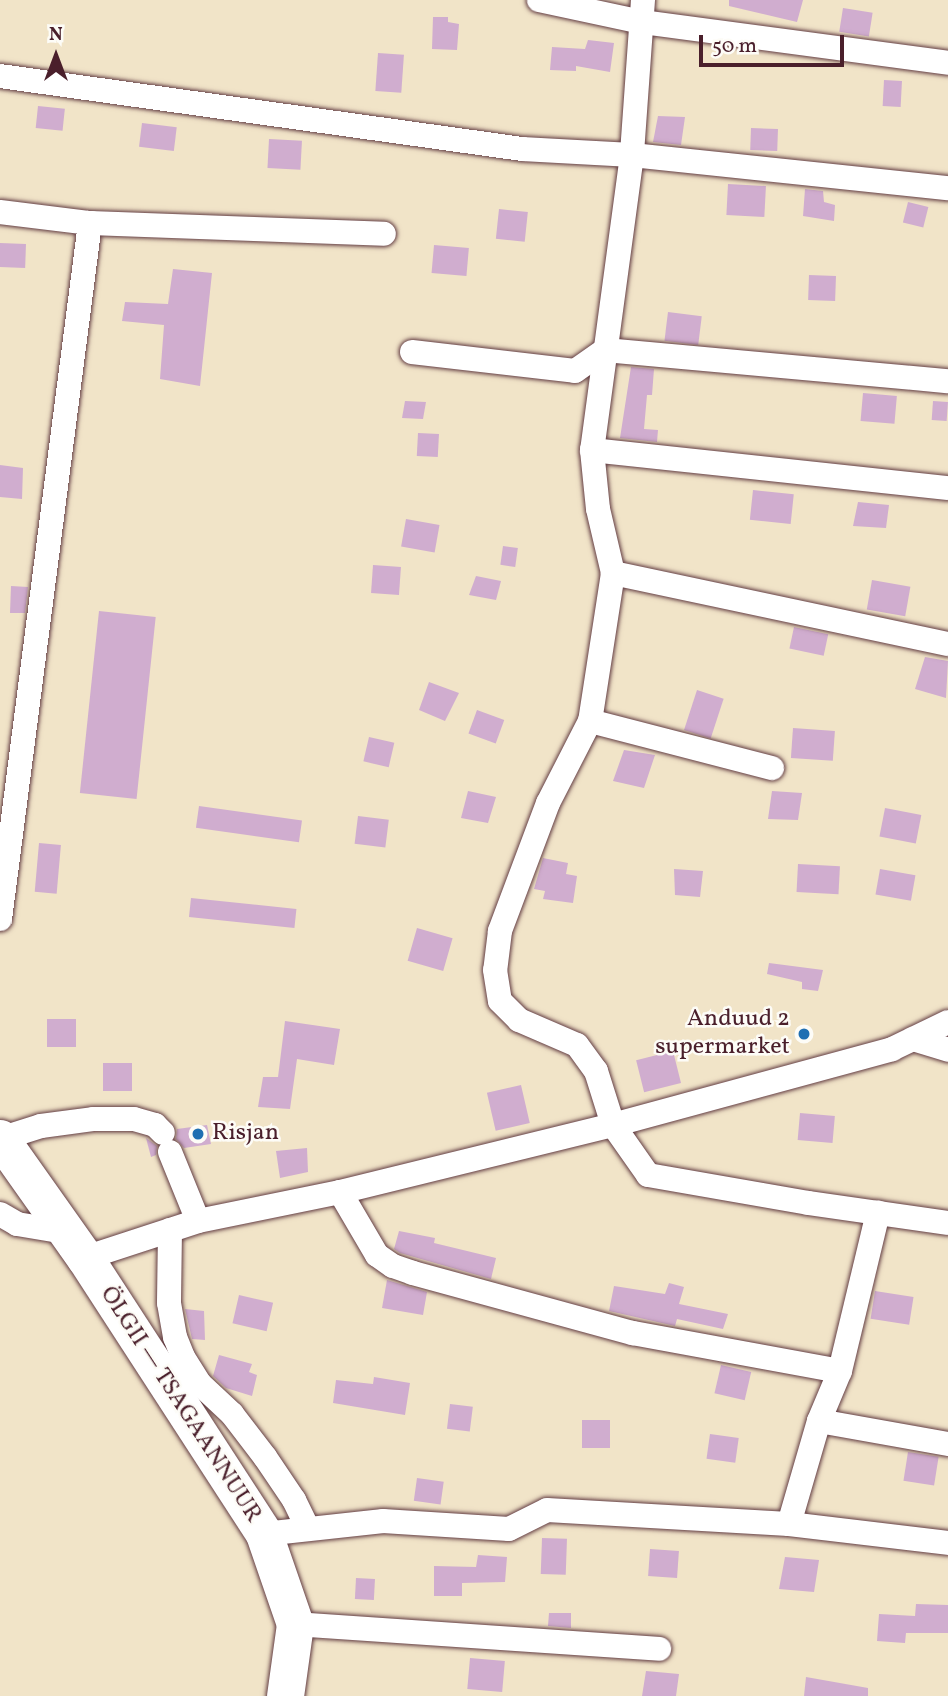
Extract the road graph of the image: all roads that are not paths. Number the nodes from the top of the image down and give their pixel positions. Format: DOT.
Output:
graph roads {
  1 [pos="539,0"];
  2 [pos="643,11"];
  3 [pos="948,63"];
  4 [pos="0,76"];
  5 [pos="632,155"];
  6 [pos="948,188"];
  7 [pos="0,212"];
  8 [pos="90,222"];
  9 [pos="384,234"];
  10 [pos="605,350"];
  11 [pos="412,352"];
  12 [pos="948,381"];
  13 [pos="592,450"];
  14 [pos="948,488"];
  15 [pos="613,573"];
  16 [pos="948,644"];
  17 [pos="590,721"];
  18 [pos="772,768"];
  19 [pos="0,919"];
  20 [pos="948,1022"];
  21 [pos="913,1039"];
  22 [pos="948,1051"];
  23 [pos="613,1125"];
  24 [pos="0,1138"];
  25 [pos="340,1192"];
  26 [pos="878,1213"];
  27 [pos="0,1214"];
  28 [pos="198,1221"];
  29 [pos="948,1223"];
  30 [pos="170,1230"];
  31 [pos="76,1245"];
  32 [pos="840,1371"];
  33 [pos="819,1421"];
  34 [pos="948,1444"];
  35 [pos="789,1524"];
  36 [pos="308,1529"];
  37 [pos="264,1534"];
  38 [pos="948,1543"];
  39 [pos="295,1625"];
  40 [pos="659,1649"];
  41 [pos="291,1693"];
  1 -- 2 [label="street"];
  2 -- 3 [label="street"];
  2 -- 5 [label="street"];
  4 -- 5 [label="street"];
  5 -- 6 [label="street"];
  5 -- 10 [label="street"];
  7 -- 8 [label="street"];
  8 -- 9 [label="street"];
  8 -- 19 [label="street"];
  10 -- 11 [label="street"];
  10 -- 12 [label="street"];
  10 -- 13 [label="street"];
  13 -- 14 [label="street"];
  13 -- 15 [label="street"];
  15 -- 16 [label="street"];
  15 -- 17 [label="street"];
  17 -- 18 [label="street"];
  17 -- 23 [label="street"];
  20 -- 21 [label="street"];
  21 -- 22 [label="street"];
  21 -- 23 [label="street"];
  23 -- 25 [label="street"];
  23 -- 26 [label="street"];
  24 -- 28 [label="street"];
  24 -- 31 [label="highway, ÖLGII — TSAGAANNUUR"];
  25 -- 28 [label="street"];
  25 -- 32 [label="street"];
  26 -- 29 [label="street"];
  26 -- 32 [label="street"];
  27 -- 31 [label="street"];
  28 -- 30 [label="street"];
  30 -- 31 [label="street"];
  30 -- 36 [label="street"];
  31 -- 37 [label="highway, ÖLGII — TSAGAANNUUR"];
  32 -- 33 [label="street"];
  33 -- 34 [label="street"];
  33 -- 35 [label="street"];
  35 -- 36 [label="street"];
  35 -- 38 [label="street"];
  36 -- 37 [label="street"];
  37 -- 39 [label="highway, ÖLGII — TSAGAANNUUR"];
  39 -- 40 [label="street"];
  39 -- 41 [label="highway, ÖLGII — TSAGAANNUUR"];
}
